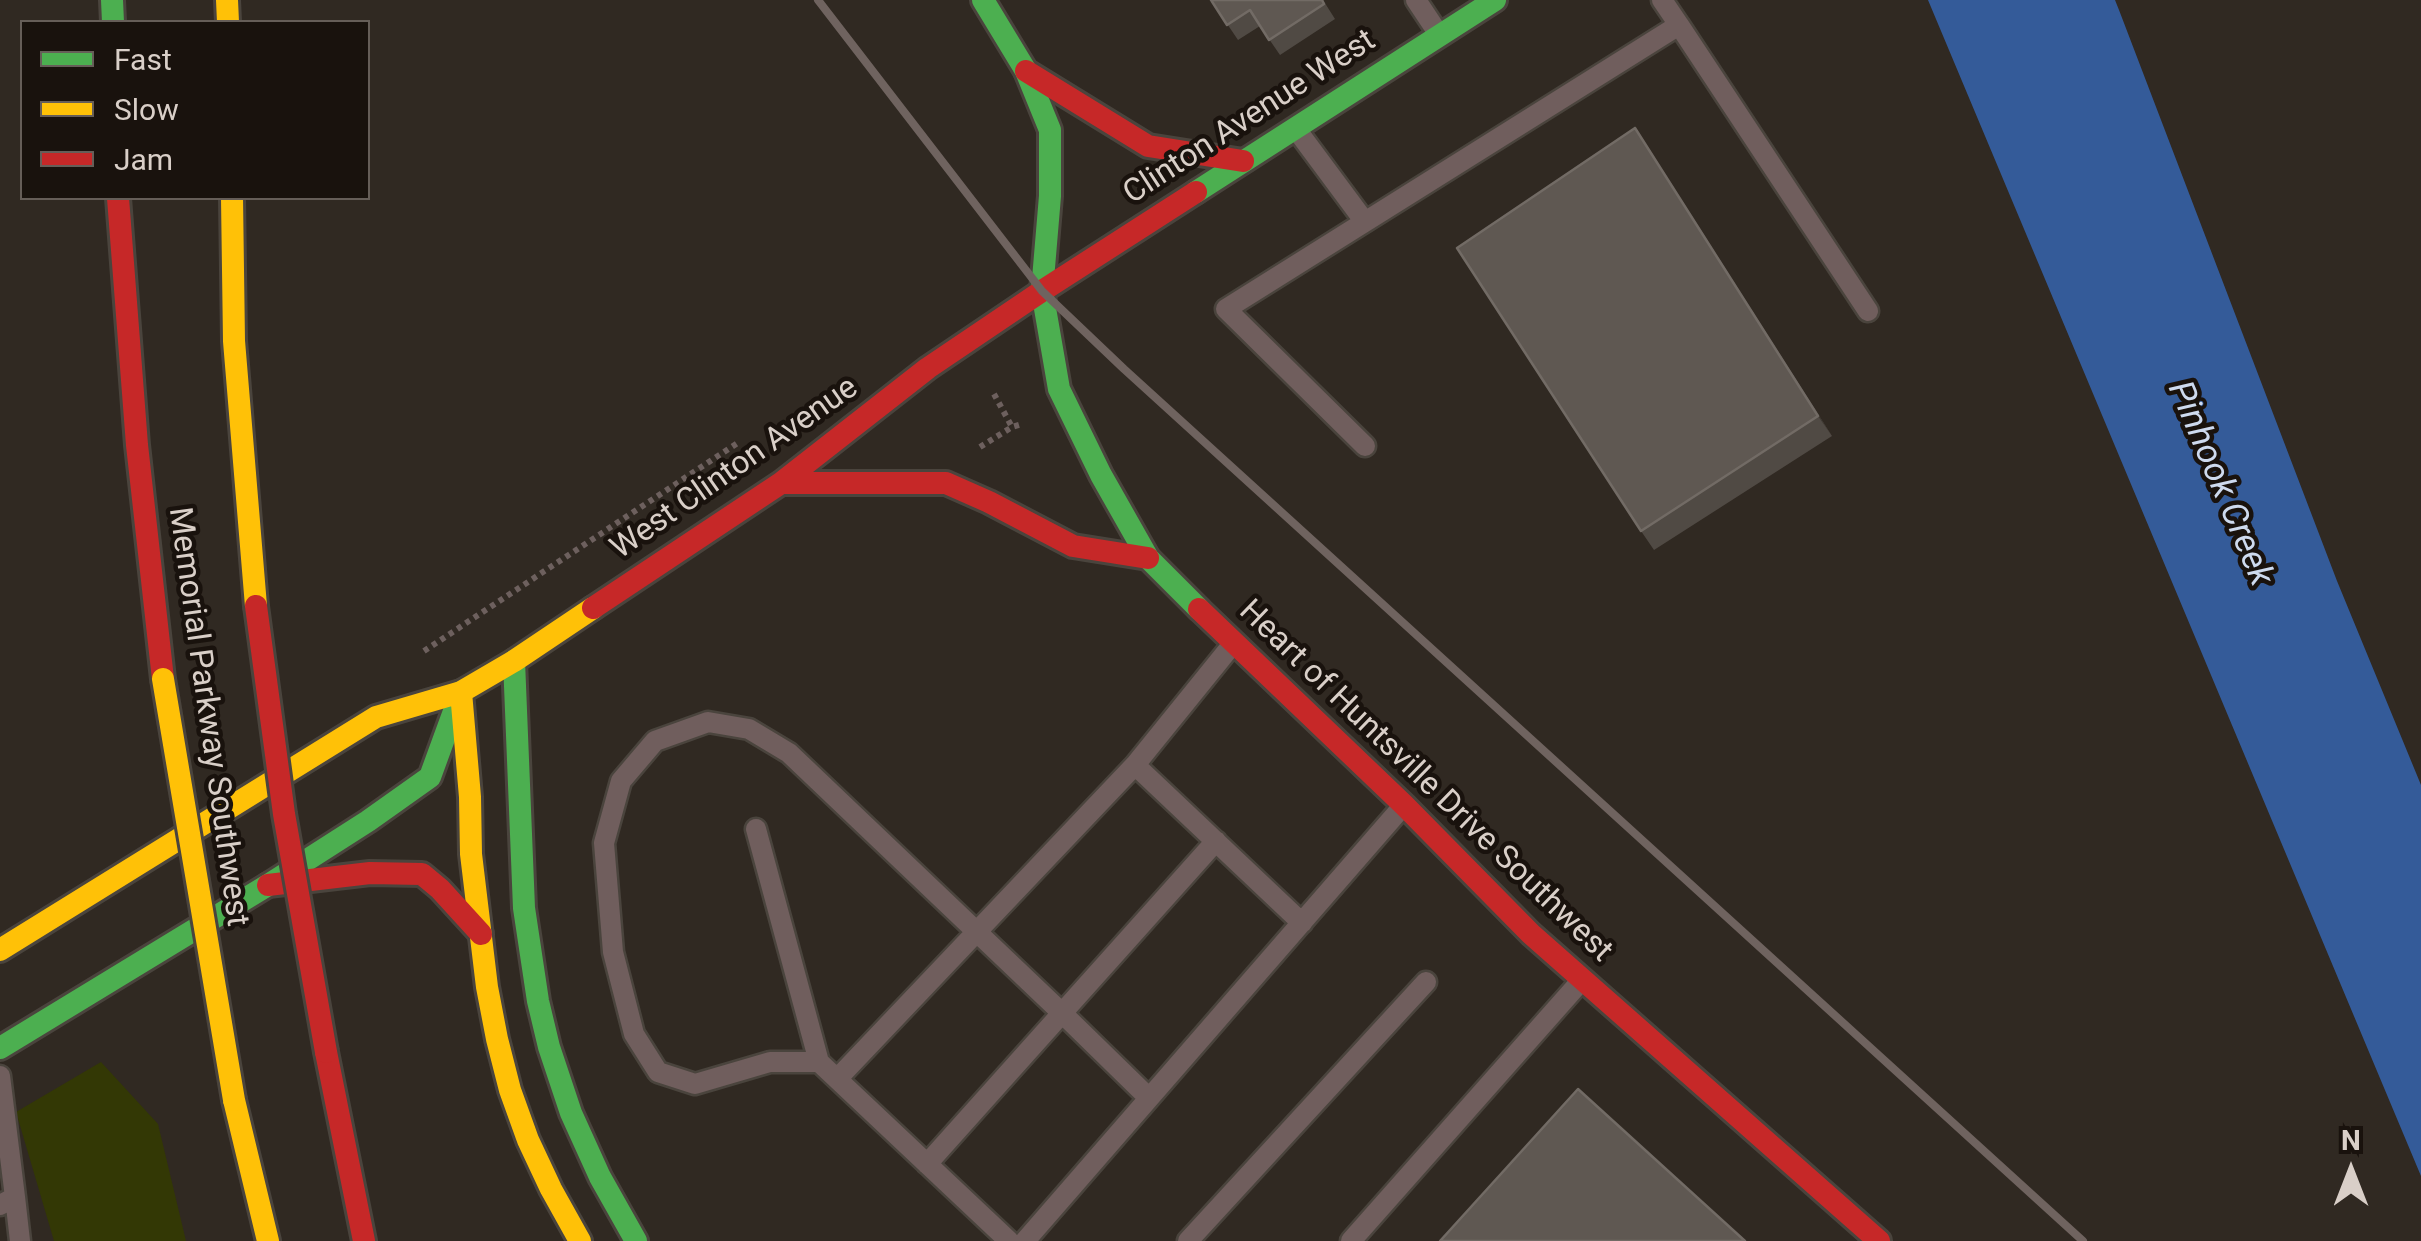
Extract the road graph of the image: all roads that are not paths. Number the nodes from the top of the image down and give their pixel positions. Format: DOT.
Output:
graph roads {
  1 [pos="983,0"];
  2 [pos="1416,0"];
  3 [pos="1495,0"];
  4 [pos="1662,0"];
  5 [pos="1679,25"];
  6 [pos="1440,34"];
  7 [pos="1026,71"];
  8 [pos="1295,128"];
  9 [pos="1243,161"];
  10 [pos="118,200"];
  11 [pos="232,200"];
  12 [pos="1364,222"];
  13 [pos="1042,291"];
  14 [pos="1868,311"];
  15 [pos="1365,446"];
  16 [pos="782,483"];
  17 [pos="1148,558"];
  18 [pos="1233,643"];
  19 [pos="514,661"];
  20 [pos="461,692"];
  21 [pos="1135,765"];
  22 [pos="1404,805"];
  23 [pos="756,829"];
  24 [pos="1216,842"];
  25 [pos="268,885"];
  26 [pos="1302,923"];
  27 [pos="975,932"];
  28 [pos="481,934"];
  29 [pos="0,950"];
  30 [pos="1583,980"];
  31 [pos="1426,982"];
  32 [pos="1063,1014"];
  33 [pos="0,1048"];
  34 [pos="819,1062"];
  35 [pos="0,1076"];
  36 [pos="837,1079"];
  37 [pos="1149,1098"];
  38 [pos="927,1164"];
  39 [pos="8,1201"];
  40 [pos="20,1241"];
  41 [pos="268,1241"];
  42 [pos="364,1241"];
  43 [pos="580,1241"];
  44 [pos="636,1241"];
  45 [pos="1008,1241"];
  46 [pos="1024,1241"];
  47 [pos="1188,1241"];
  48 [pos="1351,1241"];
  49 [pos="1879,1241"];
  1 -- 7 [label="main road, Heart of Huntsville Drive Southwest"];
  2 -- 6 [label="lane"];
  3 -- 6 [label="main road, Clinton Avenue West"];
  4 -- 5 [label="lane"];
  5 -- 12 [label="lane"];
  5 -- 14 [label="lane"];
  6 -- 8 [label="main road, Clinton Avenue West"];
  7 -- 9 [label="main road"];
  7 -- 13 [label="main road, Heart of Huntsville Drive Southwest"];
  8 -- 9 [label="main road, Clinton Avenue West"];
  8 -- 12 [label="lane"];
  9 -- 13 [label="main road, Clinton Avenue West"];
  10 -- 41 [label="main road, Memorial Parkway Southwest, bridge"];
  11 -- 42 [label="main road, Memorial Parkway Southwest, bridge"];
  12 -- 15 [label="lane"];
  13 -- 16 [label="main road, West Clinton Avenue"];
  13 -- 17 [label="main road, Heart of Huntsville Drive Southwest"];
  16 -- 17 [label="main road"];
  16 -- 19 [label="main road, West Clinton Avenue"];
  17 -- 18 [label="main road, Heart of Huntsville Drive Southwest"];
  18 -- 21 [label="lane"];
  18 -- 22 [label="main road, Heart of Huntsville Drive Southwest"];
  19 -- 20 [label="main road, West Clinton Avenue"];
  19 -- 44 [label="main road"];
  20 -- 25 [label="main road"];
  20 -- 28 [label="main road"];
  20 -- 29 [label="main road, West Clinton Avenue"];
  21 -- 24 [label="lane"];
  21 -- 27 [label="lane"];
  22 -- 26 [label="lane"];
  22 -- 30 [label="main road, Heart of Huntsville Drive Southwest"];
  23 -- 34 [label="lane"];
  24 -- 26 [label="lane"];
  24 -- 32 [label="lane"];
  25 -- 28 [label="main road"];
  25 -- 33 [label="main road"];
  26 -- 37 [label="lane"];
  27 -- 32 [label="lane"];
  27 -- 34 [label="lane"];
  27 -- 36 [label="lane"];
  28 -- 43 [label="main road"];
  30 -- 48 [label="lane"];
  30 -- 49 [label="main road, Heart of Huntsville Drive Southwest"];
  31 -- 47 [label="lane"];
  32 -- 37 [label="lane"];
  32 -- 38 [label="lane"];
  34 -- 36 [label="lane"];
  35 -- 39 [label="lane"];
  36 -- 38 [label="lane"];
  37 -- 46 [label="lane"];
  38 -- 45 [label="lane"];
  39 -- 40 [label="lane"];
}
